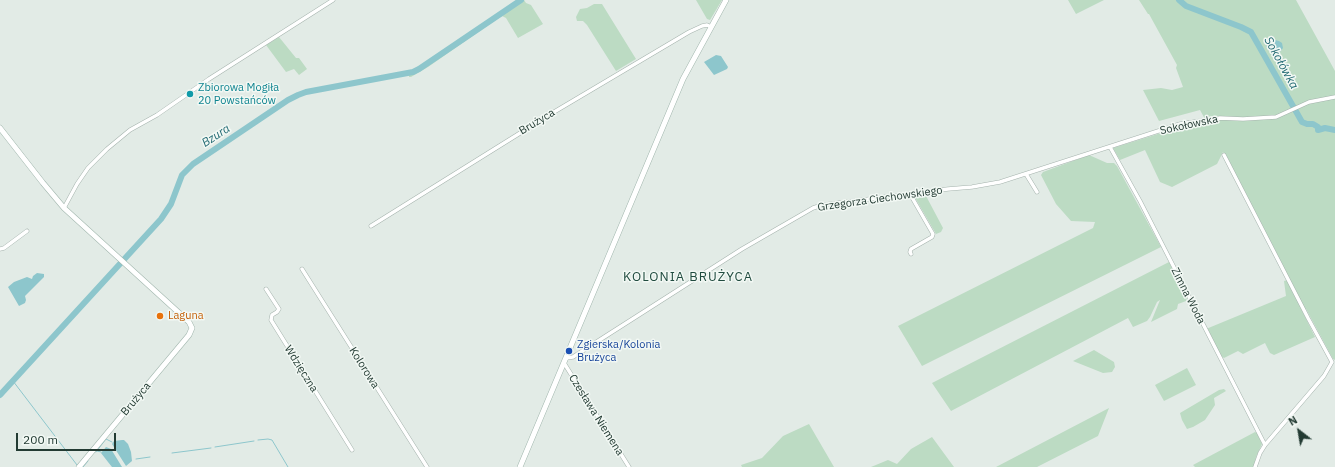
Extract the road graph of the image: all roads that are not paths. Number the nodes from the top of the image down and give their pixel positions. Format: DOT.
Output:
graph roads {
  1 [pos="332,0"];
  2 [pos="726,0"];
  3 [pos="709,26"];
  4 [pos="1335,98"];
  5 [pos="0,128"];
  6 [pos="1110,147"];
  7 [pos="1224,155"];
  8 [pos="1026,174"];
  9 [pos="1037,192"];
  10 [pos="910,194"];
  11 [pos="64,208"];
  12 [pos="370,226"];
  13 [pos="27,231"];
  14 [pos="0,249"];
  15 [pos="911,254"];
  16 [pos="302,269"];
  17 [pos="266,289"];
  18 [pos="565,361"];
  19 [pos="1265,445"];
  20 [pos="352,450"];
  21 [pos="79,467"];
  22 [pos="427,467"];
  23 [pos="520,467"];
  24 [pos="629,467"];
  25 [pos="1255,467"];
  1 -- 11 [label="street"];
  2 -- 3 [label="main road"];
  3 -- 12 [label="street, Brużyca"];
  3 -- 18 [label="main road"];
  4 -- 6 [label="street, Sokołowska"];
  5 -- 11 [label="main road"];
  6 -- 8 [label="street, Grzegorza Ciechowskiego"];
  6 -- 19 [label="street, Zimna Woda"];
  7 -- 19 [label="street"];
  8 -- 9 [label="street"];
  8 -- 10 [label="street, Grzegorza Ciechowskiego"];
  10 -- 15 [label="street"];
  10 -- 18 [label="street, Grzegorza Ciechowskiego"];
  11 -- 21 [label="main road, Brużyca"];
  13 -- 14 [label="street"];
  16 -- 22 [label="street, Kolorowa"];
  17 -- 20 [label="street, Wdzięczna"];
  18 -- 23 [label="main road"];
  18 -- 24 [label="street, Czesława Niemena"];
  19 -- 25 [label="street"];
}
